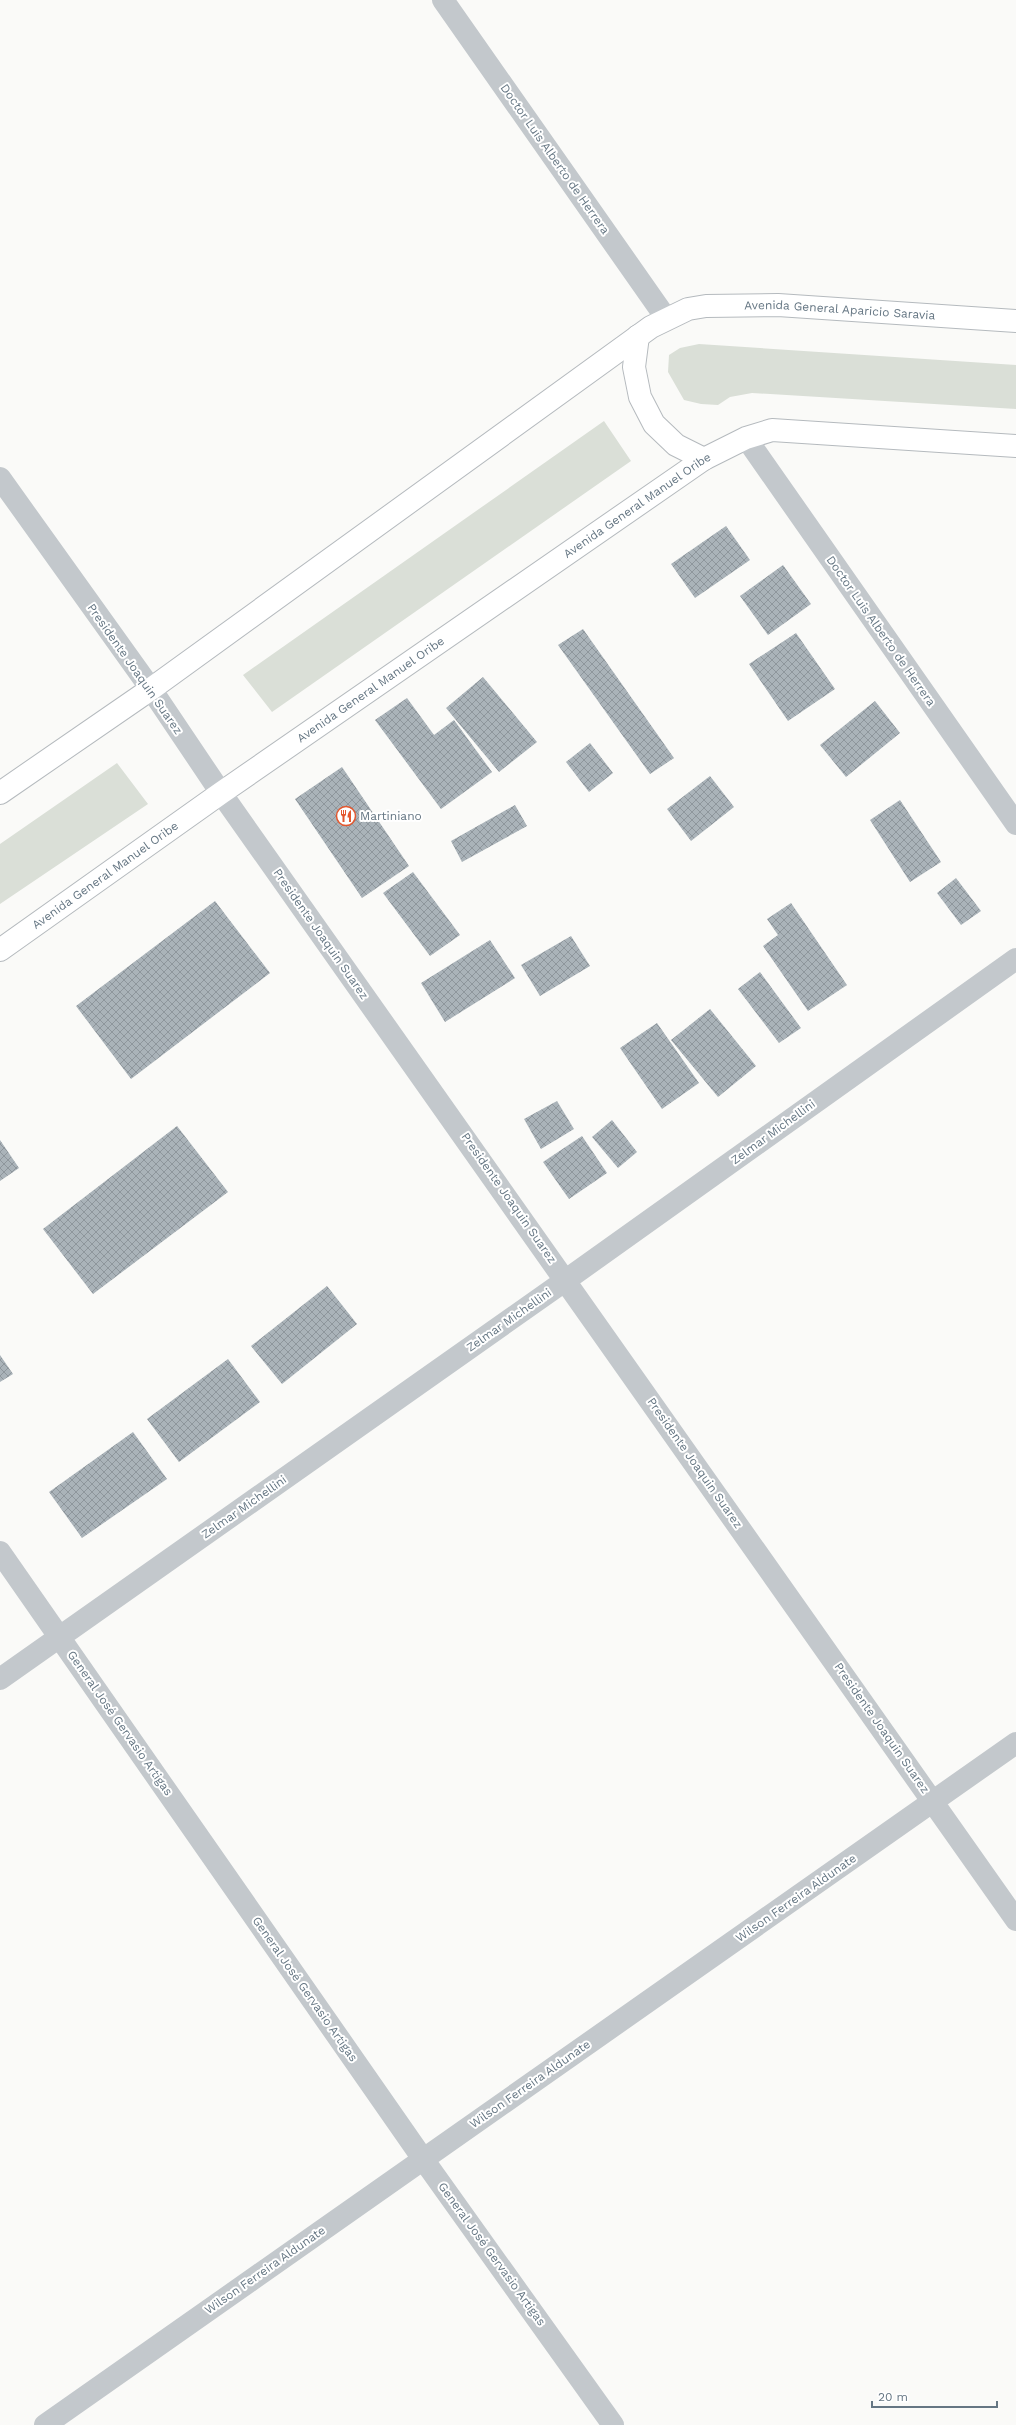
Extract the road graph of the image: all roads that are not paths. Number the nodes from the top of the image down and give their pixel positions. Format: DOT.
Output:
graph roads {
  1 [pos="443,0"];
  2 [pos="666,318"];
  3 [pos="1016,321"];
  4 [pos="638,336"];
  5 [pos="746,438"];
  6 [pos="1016,446"];
  7 [pos="704,459"];
  8 [pos="0,478"];
  9 [pos="151,689"];
  10 [pos="0,793"];
  11 [pos="221,793"];
  12 [pos="1016,824"];
  13 [pos="0,950"];
  14 [pos="1016,959"];
  15 [pos="566,1280"];
  16 [pos="0,1552"];
  17 [pos="60,1636"];
  18 [pos="0,1679"];
  19 [pos="1016,1743"];
  20 [pos="934,1802"];
  21 [pos="1016,1920"];
  22 [pos="423,2159"];
  23 [pos="45,2425"];
  24 [pos="614,2425"];
  1 -- 2 [label="street, Doctor Luis Alberto de Herrera"];
  2 -- 3 [label="main road, Avenida General Aparicio Saravia"];
  2 -- 4 [label="main road"];
  4 -- 7 [label="main road"];
  4 -- 9 [label="main road"];
  5 -- 6 [label="main road"];
  5 -- 7 [label="main road, Avenida General Manuel Oribe"];
  5 -- 12 [label="street, Doctor Luis Alberto de Herrera"];
  7 -- 11 [label="main road, Avenida General Manuel Oribe"];
  8 -- 9 [label="street, Presidente Joaquin Suarez"];
  9 -- 10 [label="main road"];
  9 -- 11 [label="street, Presidente Joaquin Suarez"];
  11 -- 13 [label="main road, Avenida General Manuel Oribe"];
  11 -- 15 [label="street, Presidente Joaquin Suarez"];
  14 -- 15 [label="street, Zelmar Michellini"];
  15 -- 17 [label="street, Zelmar Michellini"];
  15 -- 20 [label="street, Presidente Joaquin Suarez"];
  16 -- 17 [label="street, General José Gervasio Artigas"];
  17 -- 18 [label="street, Zelmar Michellini"];
  17 -- 22 [label="street, General José Gervasio Artigas"];
  19 -- 20 [label="street, Wilson Ferreira Aldunate"];
  20 -- 21 [label="street, Presidente Joaquin Suarez"];
  20 -- 22 [label="street, Wilson Ferreira Aldunate"];
  22 -- 23 [label="street, Wilson Ferreira Aldunate"];
  22 -- 24 [label="street, General José Gervasio Artigas"];
}
